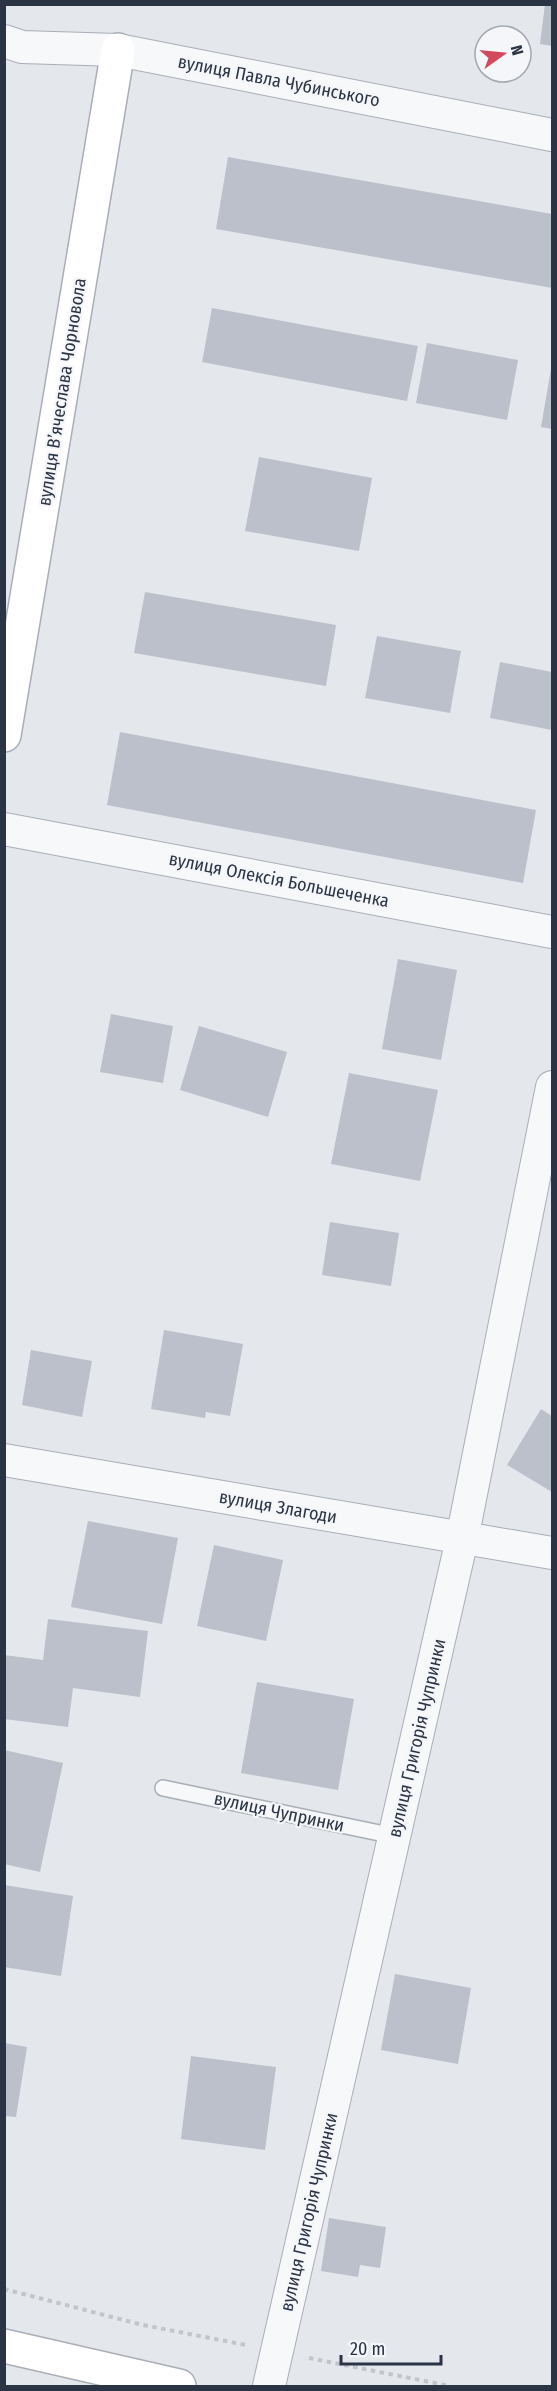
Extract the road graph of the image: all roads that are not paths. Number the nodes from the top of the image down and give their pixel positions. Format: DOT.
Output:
graph roads {
  1 [pos="4,41"];
  2 [pos="118,50"];
  3 [pos="552,135"];
  4 [pos="5,728"];
  5 [pos="4,829"];
  6 [pos="552,932"];
  7 [pos="552,1087"];
  8 [pos="4,1460"];
  9 [pos="462,1539"];
  10 [pos="552,1553"];
  11 [pos="164,1788"];
  12 [pos="394,1836"];
  13 [pos="4,2346"];
  14 [pos="179,2386"];
  15 [pos="269,2386"];
  1 -- 2 [label="street, вулиця Павла Чубинського"];
  2 -- 3 [label="street, вулиця Павла Чубинського"];
  2 -- 4 [label="street, вулиця Вʼячеслава Чорновола"];
  5 -- 6 [label="street, вулиця Олексія Большеченка"];
  7 -- 9 [label="street, вулиця Григорія Чупринки"];
  8 -- 9 [label="street, вулиця Злагоди"];
  9 -- 10 [label="street, вулиця Злагоди"];
  9 -- 12 [label="street, вулиця Григорія Чупринки"];
  11 -- 12 [label="lane, вулиця Чупринки"];
  12 -- 15 [label="street, вулиця Григорія Чупринки"];
  13 -- 14 [label="street"];
}
